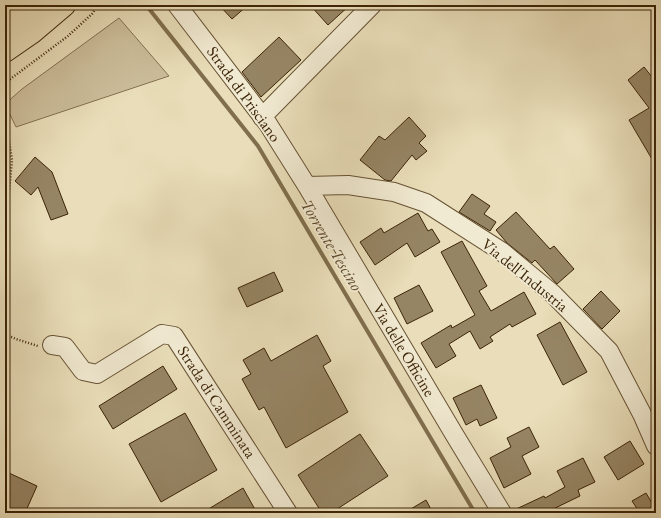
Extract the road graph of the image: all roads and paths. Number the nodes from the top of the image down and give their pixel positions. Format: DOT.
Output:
graph roads {
  1 [pos="20,5"];
  2 [pos="97,5"];
  3 [pos="177,5"];
  4 [pos="372,5"];
  5 [pos="50,10"];
  6 [pos="5,16"];
  7 [pos="5,42"];
  8 [pos="5,52"];
  9 [pos="5,83"];
  10 [pos="5,117"];
  11 [pos="262,117"];
  12 [pos="307,186"];
  13 [pos="5,233"];
  14 [pos="5,331"];
  15 [pos="52,345"];
  16 [pos="656,446"];
  17 [pos="288,513"];
  18 [pos="502,513"];
  1 -- 6 [label="main road"];
  2 -- 9 [label="path"];
  3 -- 11 [label="street, Strada di Prisciano"];
  4 -- 11 [label="street"];
  5 -- 7 [label="main road"];
  5 -- 8 [label="main road"];
  10 -- 13 [label="path"];
  11 -- 12 [label="street, Strada di Prisciano"];
  12 -- 16 [label="street, Via dell'Industria"];
  12 -- 18 [label="street, Via delle Officine"];
  14 -- 15 [label="path"];
  15 -- 17 [label="street, Strada di Camminata"];
}
